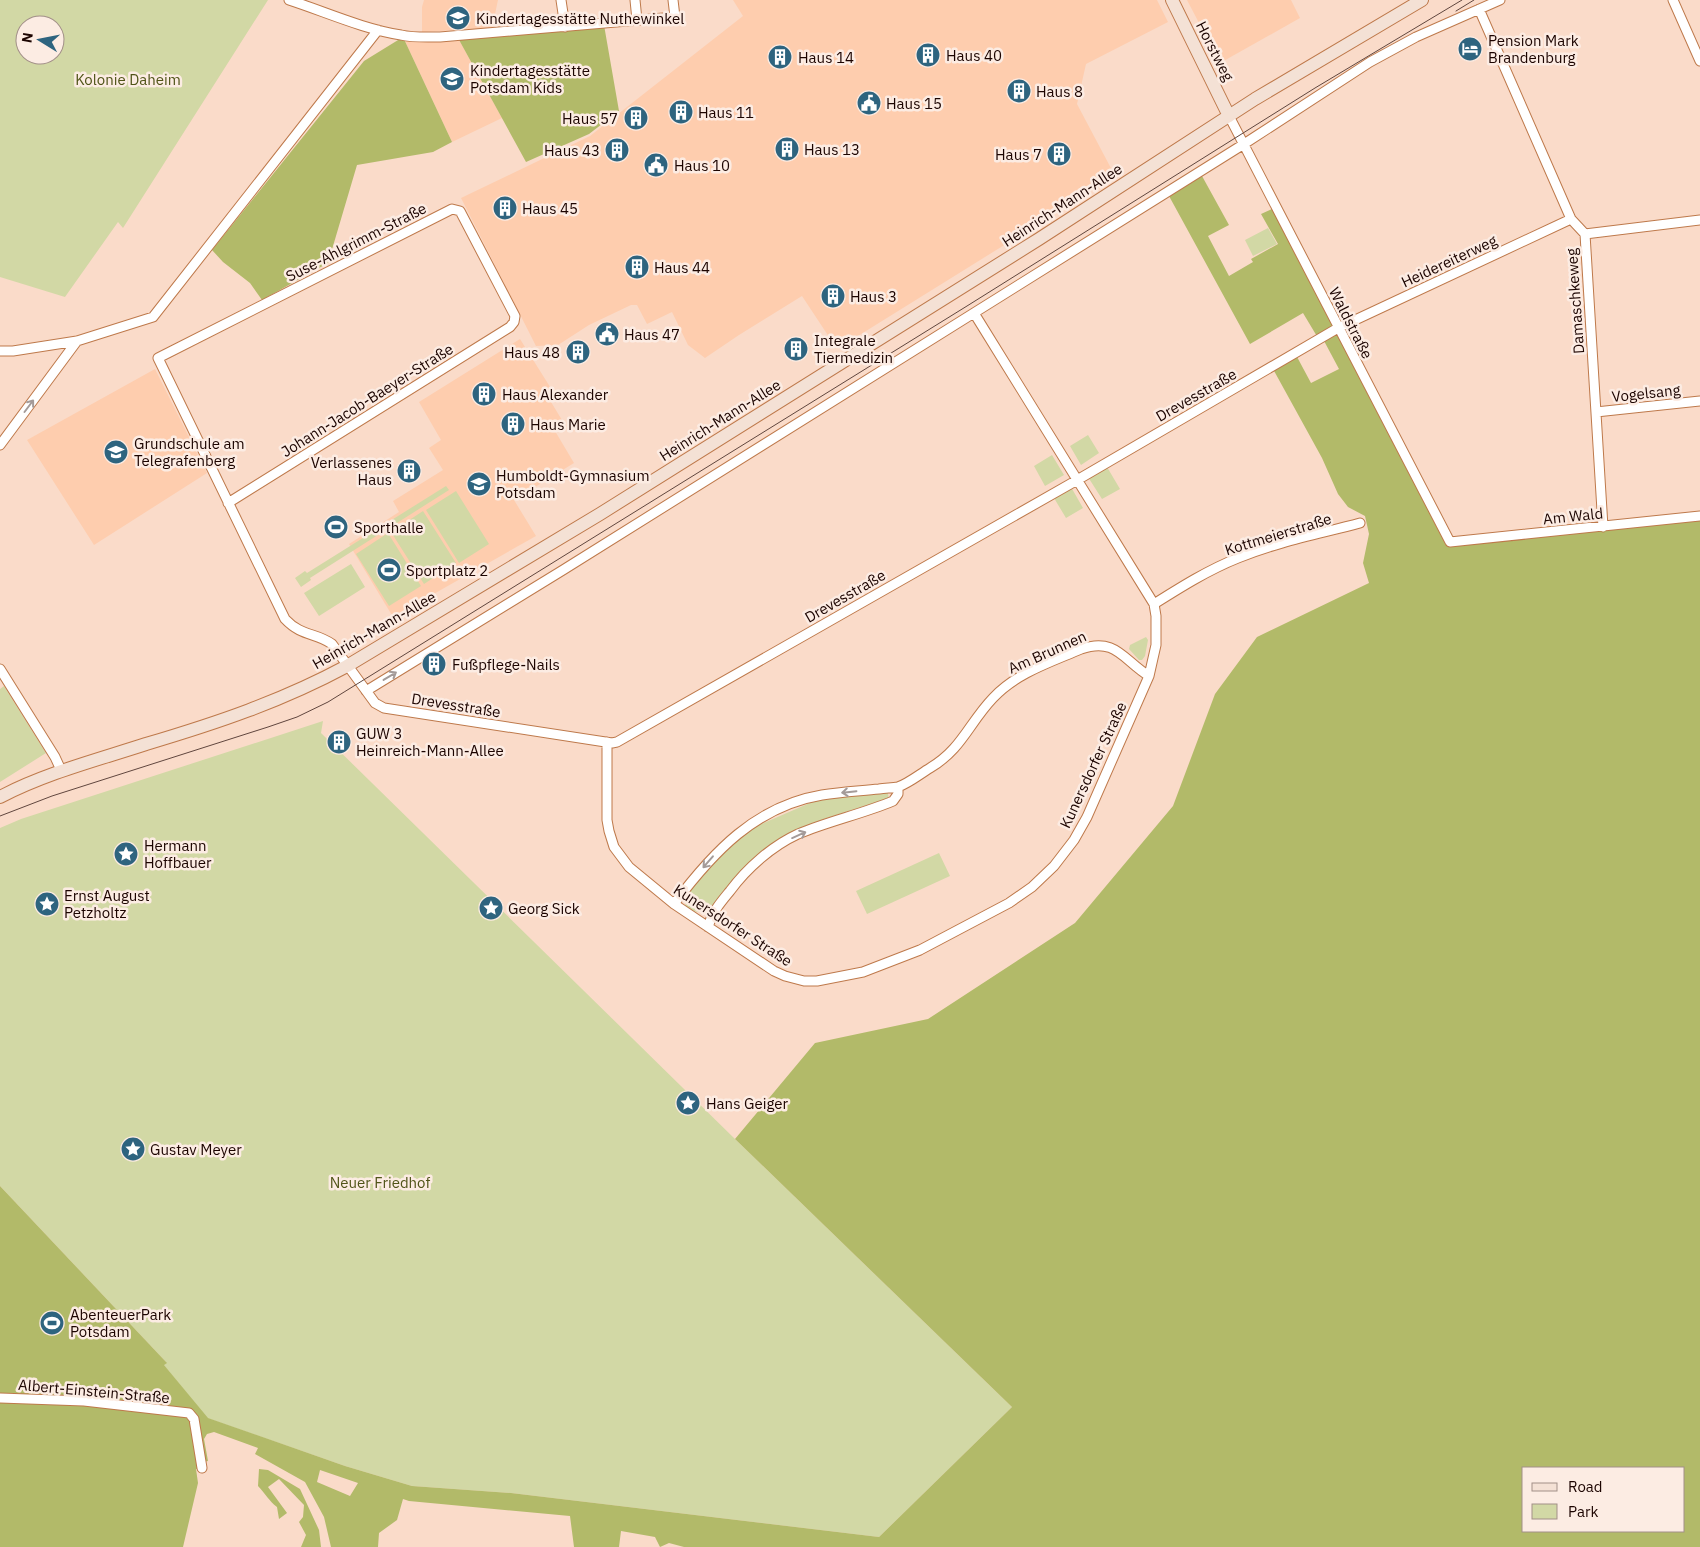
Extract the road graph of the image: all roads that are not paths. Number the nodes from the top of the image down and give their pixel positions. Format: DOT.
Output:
graph roads {
  1 [pos="289,0"];
  2 [pos="562,0"];
  3 [pos="635,0"];
  4 [pos="673,0"];
  5 [pos="1172,0"];
  6 [pos="1422,0"];
  7 [pos="1500,0"];
  8 [pos="1673,0"];
  9 [pos="1479,9"];
  10 [pos="637,20"];
  11 [pos="565,27"];
  12 [pos="378,30"];
  13 [pos="1700,61"];
  14 [pos="1229,116"];
  15 [pos="1244,144"];
  16 [pos="1571,219"];
  17 [pos="1700,220"];
  18 [pos="1585,234"];
  19 [pos="974,313"];
  20 [pos="515,316"];
  21 [pos="1338,328"];
  22 [pos="77,341"];
  23 [pos="0,351"];
  24 [pos="158,358"];
  25 [pos="1700,402"];
  26 [pos="1596,412"];
  27 [pos="0,445"];
  28 [pos="1077,480"];
  29 [pos="228,503"];
  30 [pos="1700,516"];
  31 [pos="1360,523"];
  32 [pos="1603,527"];
  33 [pos="1450,542"];
  34 [pos="1154,604"];
  35 [pos="347,666"];
  36 [pos="0,670"];
  37 [pos="1149,676"];
  38 [pos="366,691"];
  39 [pos="607,742"];
  40 [pos="61,770"];
  41 [pos="898,787"];
  42 [pos="0,797"];
  43 [pos="674,904"];
  44 [pos="708,926"];
  45 [pos="0,1398"];
  46 [pos="202,1468"];
  1 -- 12 [label="street"];
  2 -- 11 [label="street"];
  3 -- 10 [label="street"];
  4 -- 10 [label="street"];
  5 -- 14 [label="main road, Horstweg"];
  6 -- 14 [label="main road, Heinrich-Mann-Allee"];
  7 -- 9 [label="street"];
  8 -- 13 [label="street"];
  9 -- 15 [label="street"];
  9 -- 16 [label="street, Damaschkeweg"];
  10 -- 11 [label="street"];
  11 -- 12 [label="street"];
  12 -- 22 [label="street"];
  14 -- 15 [label="street, Waldstraße"];
  14 -- 35 [label="main road, Heinrich-Mann-Allee"];
  15 -- 19 [label="street"];
  15 -- 21 [label="street, Waldstraße"];
  16 -- 18 [label="street, Damaschkeweg"];
  16 -- 21 [label="street, Heidereiterweg"];
  17 -- 18 [label="street"];
  18 -- 26 [label="street, Damaschkeweg"];
  19 -- 28 [label="street, Kunersdorfer Straße"];
  38 -- 19 [label="street, one-way"];
  20 -- 24 [label="street, Suse-Ahlgrimm-Straße"];
  20 -- 29 [label="street, Johann-Jacob-Baeyer-Straße"];
  21 -- 28 [label="street, Drevesstraße"];
  21 -- 33 [label="street, Waldstraße"];
  22 -- 23 [label="street"];
  27 -- 22 [label="street, one-way"];
  24 -- 29 [label="street, Drevesstraße"];
  25 -- 26 [label="street, Vogelsang"];
  26 -- 32 [label="street, Damaschkeweg"];
  28 -- 34 [label="street, Kunersdorfer Straße"];
  28 -- 39 [label="street, Drevesstraße"];
  29 -- 35 [label="street, Drevesstraße"];
  30 -- 32 [label="street, Am Wald"];
  31 -- 34 [label="street, Kottmeierstraße"];
  32 -- 33 [label="street, Am Wald"];
  34 -- 37 [label="street, Kunersdorfer Straße"];
  35 -- 38 [label="street, Drevesstraße"];
  35 -- 40 [label="main road, Heinrich-Mann-Allee"];
  36 -- 40 [label="street"];
  37 -- 41 [label="street, Am Brunnen"];
  37 -- 44 [label="street, Kunersdorfer Straße"];
  38 -- 39 [label="street, Drevesstraße"];
  39 -- 43 [label="street, Kunersdorfer Straße"];
  40 -- 42 [label="main road, Heinrich-Mann-Allee"];
  41 -- 43 [label="street, Am Brunnen, one-way"];
  44 -- 41 [label="street, Am Brunnen, one-way"];
  43 -- 44 [label="street, Kunersdorfer Straße"];
  45 -- 46 [label="street, Albert-Einstein-Straße"];
}
